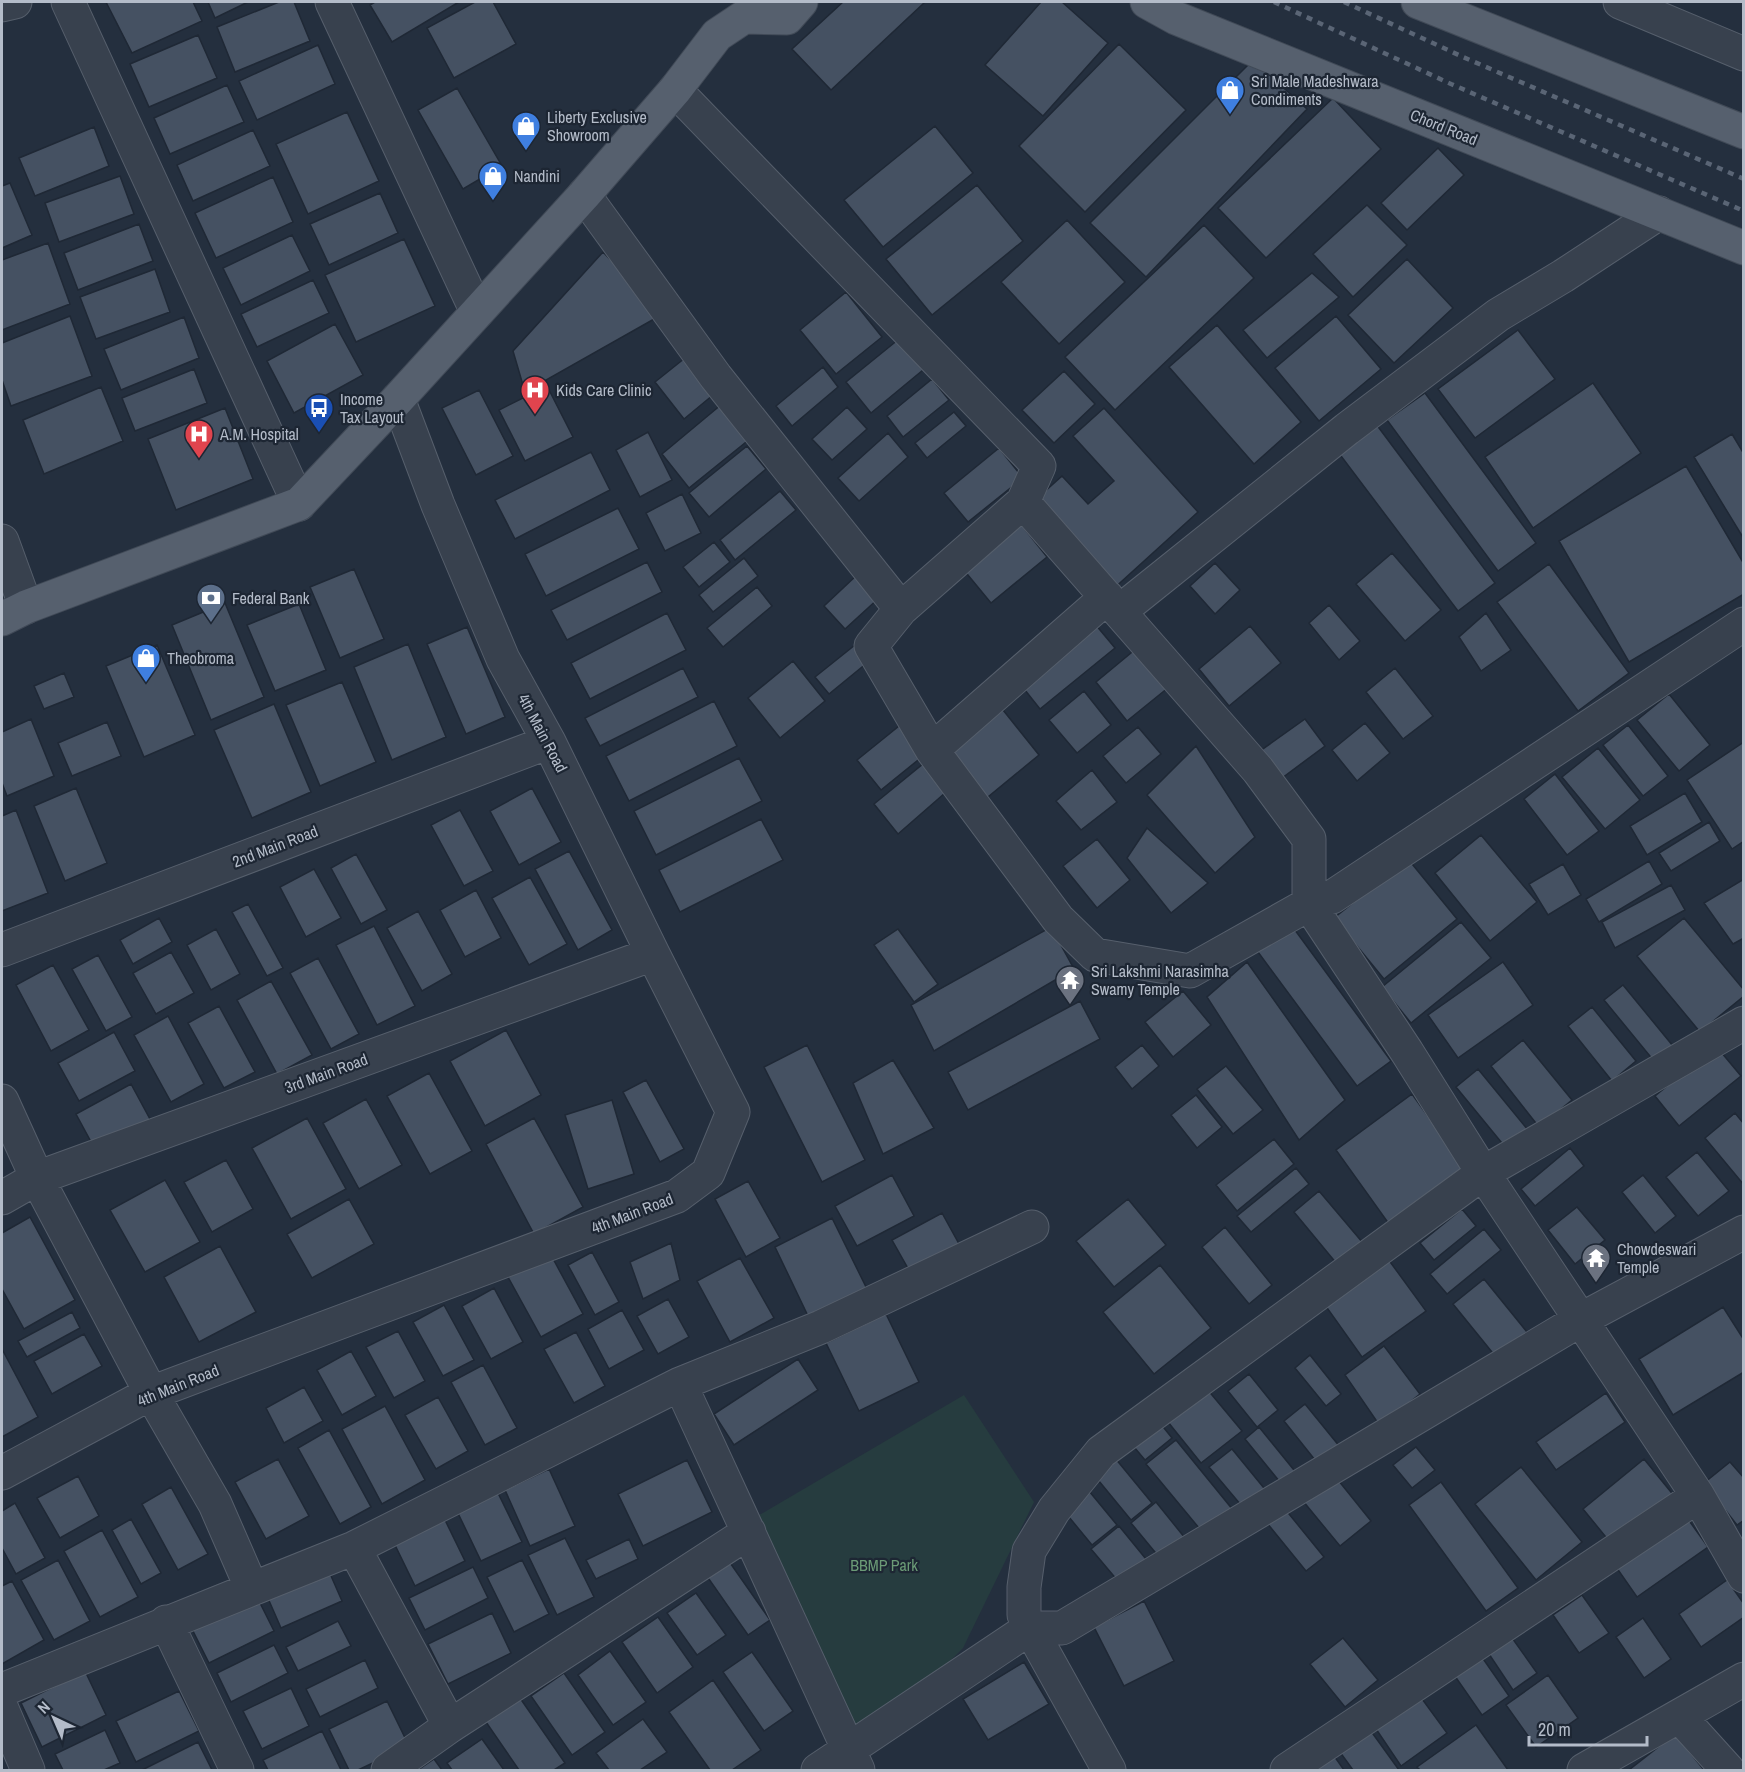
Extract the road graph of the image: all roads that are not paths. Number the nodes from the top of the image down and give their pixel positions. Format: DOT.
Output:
graph roads {
  1 [pos="15,2"];
  2 [pos="68,2"];
  3 [pos="332,2"];
  4 [pos="801,2"];
  5 [pos="1147,2"];
  6 [pos="1418,2"];
  7 [pos="1620,2"];
  8 [pos="2,5"];
  9 [pos="743,9"];
  10 [pos="1743,54"];
  11 [pos="675,90"];
  12 [pos="1743,132"];
  13 [pos="584,195"];
  14 [pos="1659,213"];
  15 [pos="1743,248"];
  16 [pos="477,312"];
  17 [pos="398,399"];
  18 [pos="1023,502"];
  19 [pos="299,504"];
  20 [pos="2,541"];
  21 [pos="1113,604"];
  22 [pos="901,609"];
  23 [pos="14,613"];
  24 [pos="1743,624"];
  25 [pos="549,742"];
  26 [pos="932,750"];
  27 [pos="1309,904"];
  28 [pos="2,950"];
  29 [pos="653,954"];
  30 [pos="1743,1023"];
  31 [pos="2,1101"];
  32 [pos="1483,1173"];
  33 [pos="37,1178"];
  34 [pos="2,1197"];
  35 [pos="1032,1227"];
  36 [pos="1743,1232"];
  37 [pos="1580,1320"];
  38 [pos="680,1384"];
  39 [pos="151,1393"];
  40 [pos="2,1473"];
  41 [pos="1698,1496"];
  42 [pos="748,1532"];
  43 [pos="354,1548"];
  44 [pos="1743,1576"];
  45 [pos="252,1588"];
  46 [pos="166,1622"];
  47 [pos="1030,1628"];
  48 [pos="1743,1679"];
  49 [pos="2,1690"];
  50 [pos="2,1709"];
  51 [pos="1680,1717"];
  52 [pos="450,1726"];
  53 [pos="853,1760"];
  54 [pos="28,1770"];
  55 [pos="237,1770"];
  56 [pos="388,1770"];
  57 [pos="818,1770"];
  58 [pos="1109,1770"];
  59 [pos="1287,1770"];
  60 [pos="1584,1770"];
  61 [pos="1728,1770"];
  1 -- 8 [label="street"];
  2 -- 19 [label="street"];
  3 -- 16 [label="street"];
  4 -- 9 [label="main road"];
  5 -- 14 [label="main road, Chord Road"];
  6 -- 12 [label="main road"];
  7 -- 10 [label="street"];
  9 -- 11 [label="main road"];
  11 -- 13 [label="main road"];
  11 -- 18 [label="street"];
  13 -- 16 [label="main road"];
  13 -- 22 [label="street"];
  14 -- 15 [label="main road, Chord Road"];
  14 -- 21 [label="street"];
  16 -- 17 [label="main road"];
  17 -- 19 [label="main road"];
  17 -- 25 [label="street, 4th Main Road"];
  18 -- 21 [label="street"];
  18 -- 22 [label="street"];
  19 -- 23 [label="main road"];
  20 -- 23 [label="street"];
  21 -- 26 [label="street"];
  21 -- 27 [label="street"];
  22 -- 26 [label="street"];
  24 -- 27 [label="street"];
  25 -- 28 [label="street, 2nd Main Road"];
  25 -- 29 [label="street, 4th Main Road"];
  26 -- 27 [label="street"];
  27 -- 32 [label="street"];
  29 -- 33 [label="street, 3rd Main Road"];
  29 -- 39 [label="street, 4th Main Road"];
  30 -- 32 [label="street"];
  31 -- 33 [label="street"];
  32 -- 37 [label="street"];
  32 -- 47 [label="street"];
  33 -- 34 [label="street, 3rd Main Road"];
  33 -- 39 [label="street"];
  35 -- 38 [label="street"];
  36 -- 37 [label="street"];
  37 -- 41 [label="street"];
  37 -- 47 [label="street"];
  38 -- 42 [label="street"];
  38 -- 43 [label="street"];
  39 -- 40 [label="street, 4th Main Road"];
  39 -- 45 [label="street"];
  41 -- 44 [label="street"];
  41 -- 59 [label="street"];
  42 -- 52 [label="street"];
  42 -- 53 [label="street"];
  43 -- 45 [label="street"];
  43 -- 52 [label="street"];
  45 -- 46 [label="street"];
  46 -- 49 [label="street"];
  46 -- 55 [label="street"];
  47 -- 53 [label="street"];
  47 -- 58 [label="street"];
  48 -- 51 [label="street"];
  50 -- 54 [label="street"];
  51 -- 60 [label="street"];
  51 -- 61 [label="street"];
  52 -- 56 [label="street"];
  53 -- 57 [label="street"];
}
